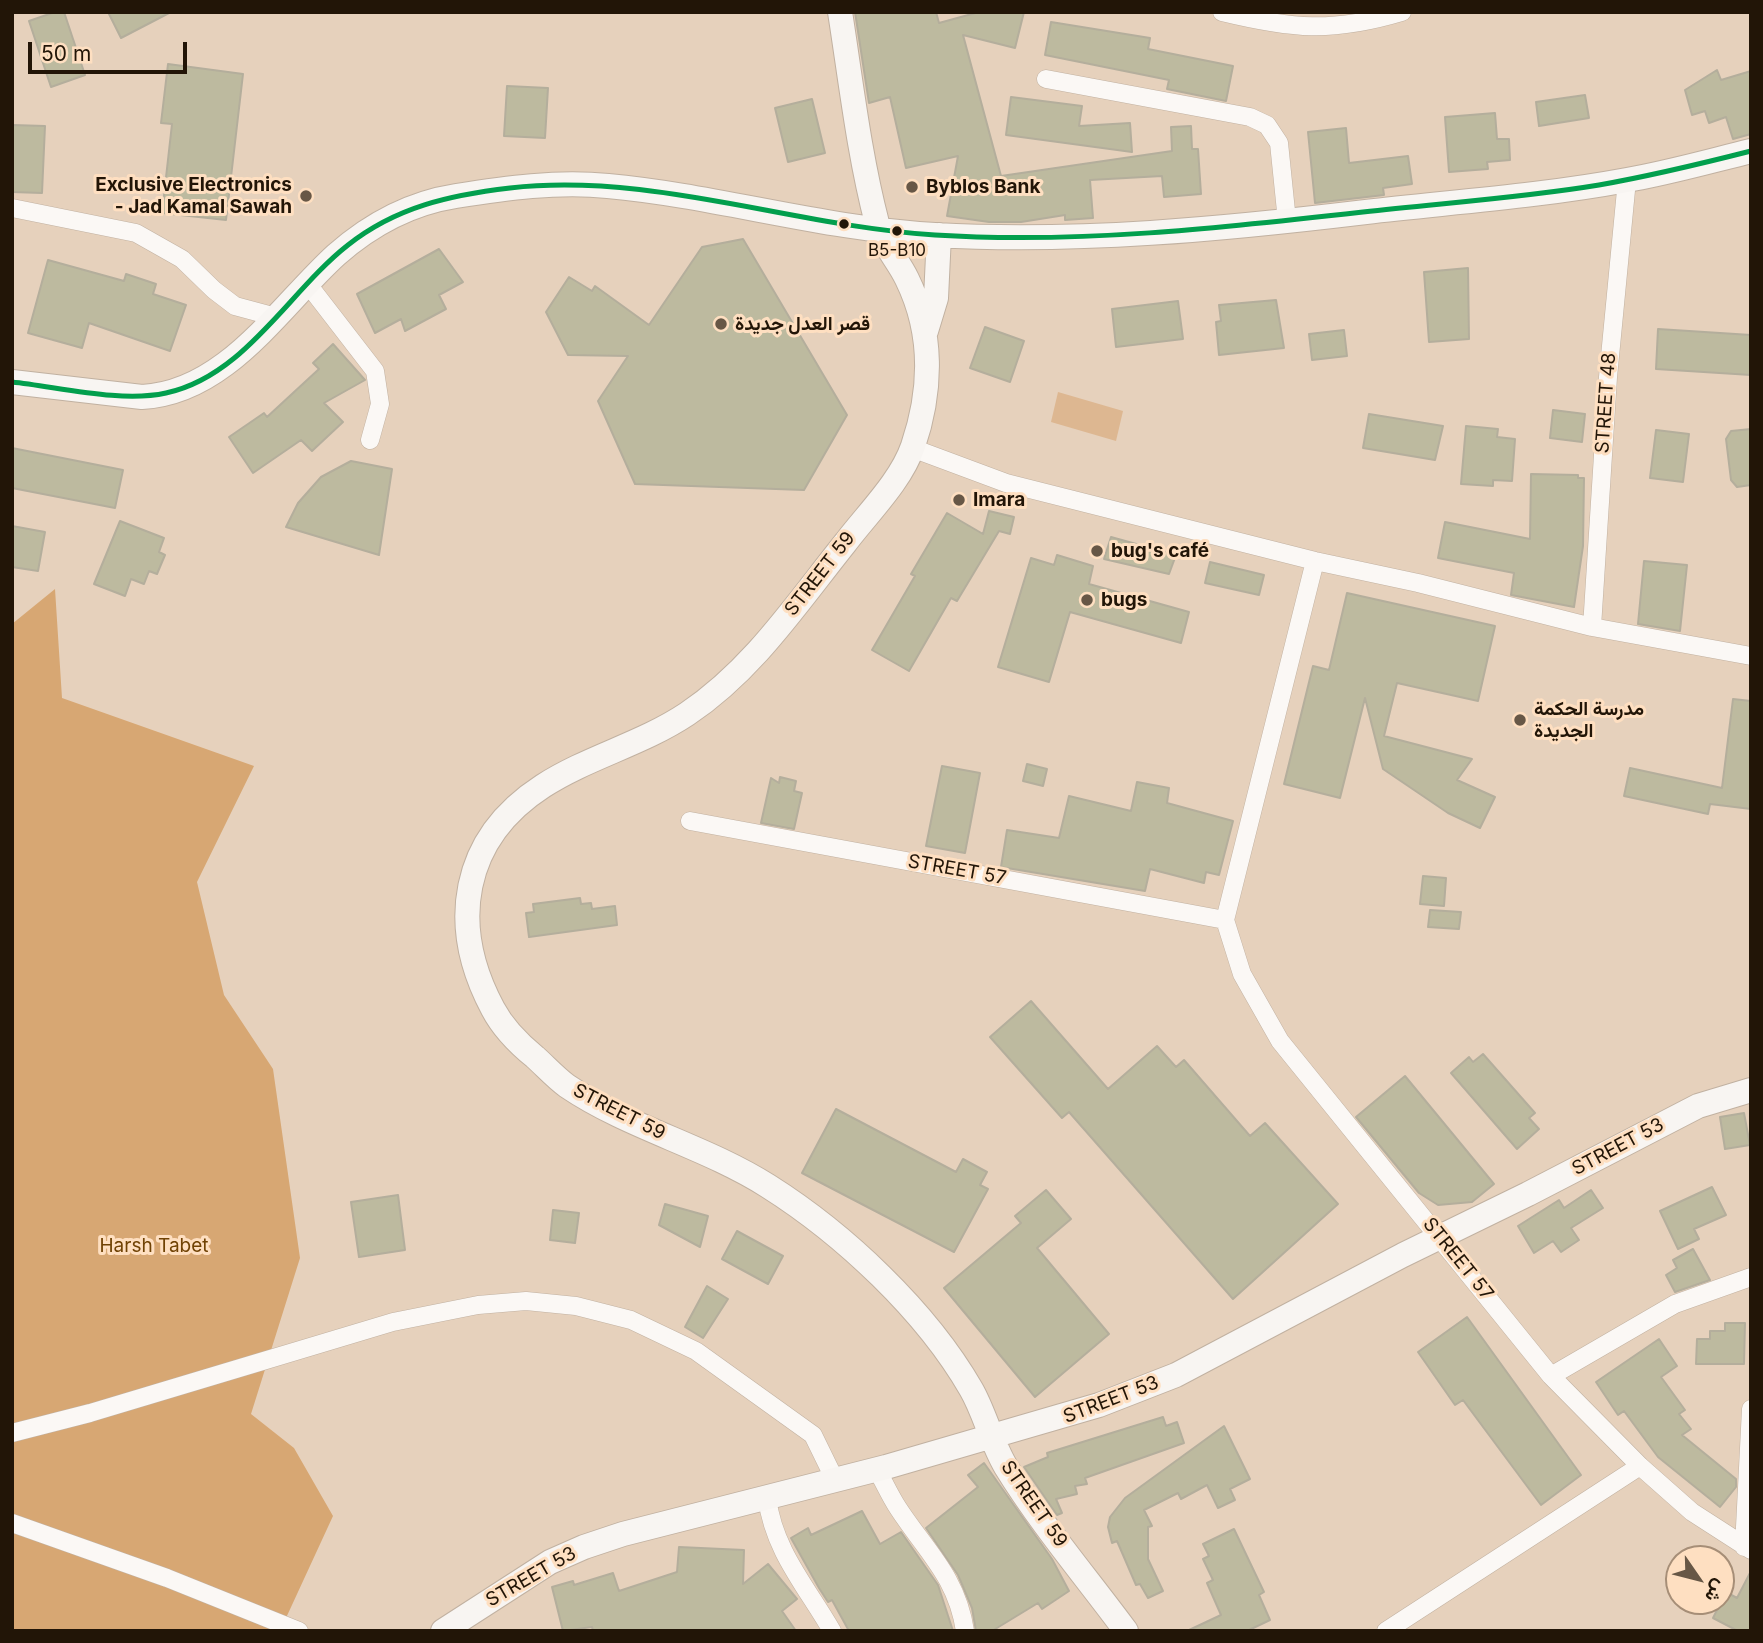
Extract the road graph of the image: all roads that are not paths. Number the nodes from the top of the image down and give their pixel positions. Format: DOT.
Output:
graph roads {
  1 [pos="841,12"];
  2 [pos="1222,12"];
  3 [pos="1402,12"];
  4 [pos="1046,79"];
  5 [pos="1751,151"];
  6 [pos="1627,180"];
  7 [pos="12,208"];
  8 [pos="1287,221"];
  9 [pos="878,230"];
  10 [pos="939,235"];
  11 [pos="307,283"];
  12 [pos="276,317"];
  13 [pos="926,331"];
  14 [pos="12,382"];
  15 [pos="370,440"];
  16 [pos="912,448"];
  17 [pos="1315,561"];
  18 [pos="1592,627"];
  19 [pos="1751,656"];
  20 [pos="690,821"];
  21 [pos="1225,919"];
  22 [pos="1751,1090"];
  23 [pos="1440,1237"];
  24 [pos="1751,1277"];
  25 [pos="1551,1376"];
  26 [pos="1751,1409"];
  27 [pos="12,1433"];
  28 [pos="992,1438"];
  29 [pos="1640,1466"];
  30 [pos="877,1470"];
  31 [pos="835,1480"];
  32 [pos="768,1498"];
  33 [pos="12,1523"];
  34 [pos="1747,1549"];
  35 [pos="299,1631"];
  36 [pos="443,1631"];
  37 [pos="832,1631"];
  38 [pos="965,1631"];
  39 [pos="1126,1631"];
  40 [pos="1386,1631"];
  1 -- 9 [label="street, STREET 59"];
  2 -- 3 [label="street"];
  4 -- 8 [label="street"];
  5 -- 6 [label="street"];
  6 -- 8 [label="street"];
  6 -- 18 [label="street, STREET 48"];
  7 -- 12 [label="street"];
  8 -- 10 [label="street"];
  9 -- 10 [label="street"];
  9 -- 11 [label="street"];
  9 -- 13 [label="street, STREET 59"];
  10 -- 13 [label="street"];
  11 -- 12 [label="street"];
  11 -- 15 [label="street"];
  12 -- 14 [label="street"];
  13 -- 16 [label="street, STREET 59"];
  16 -- 17 [label="street"];
  16 -- 28 [label="street, STREET 59"];
  17 -- 18 [label="street"];
  17 -- 21 [label="street"];
  18 -- 19 [label="street"];
  20 -- 21 [label="street, STREET 57"];
  21 -- 23 [label="street, STREET 57"];
  22 -- 23 [label="street, STREET 53"];
  23 -- 25 [label="street, STREET 57"];
  23 -- 28 [label="street, STREET 53"];
  24 -- 25 [label="street"];
  25 -- 29 [label="street, STREET 57"];
  26 -- 34 [label="street"];
  27 -- 31 [label="street"];
  28 -- 30 [label="street, STREET 53"];
  28 -- 39 [label="street, STREET 59"];
  29 -- 34 [label="street, STREET 57"];
  29 -- 40 [label="street"];
  30 -- 31 [label="street, STREET 53"];
  30 -- 38 [label="street"];
  31 -- 32 [label="street, STREET 53"];
  32 -- 36 [label="street, STREET 53"];
  32 -- 37 [label="street"];
  33 -- 35 [label="street"];
}
